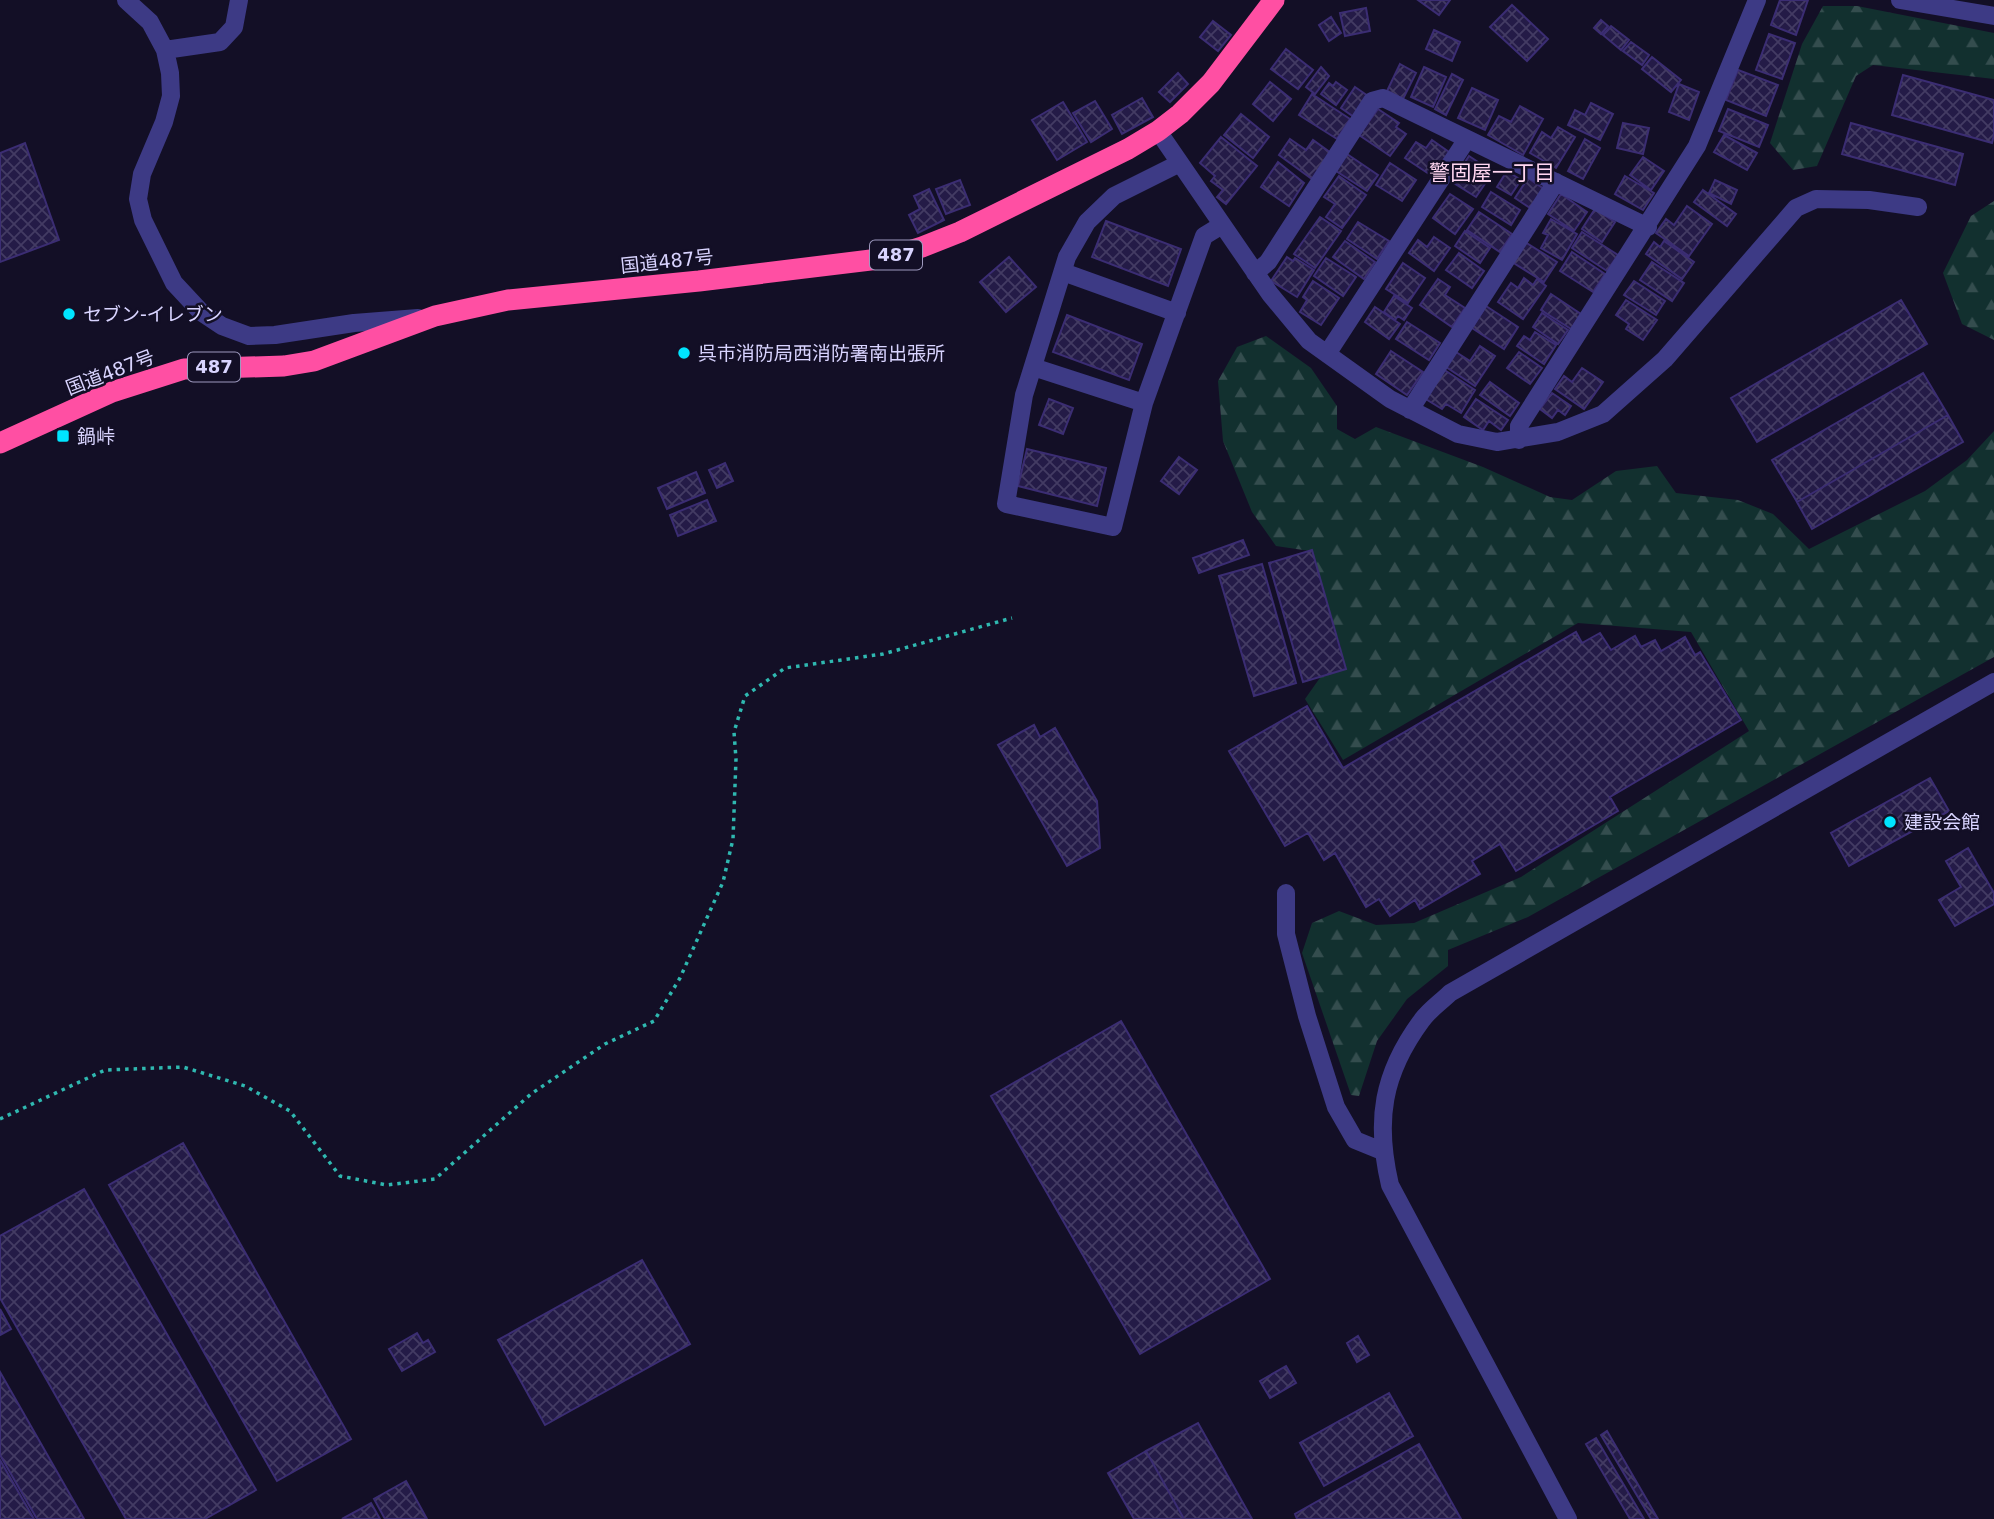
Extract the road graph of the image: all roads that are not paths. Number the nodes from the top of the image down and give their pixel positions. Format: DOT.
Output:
graph roads {
  1 [pos="126,0"];
  2 [pos="239,0"];
  3 [pos="1274,0"];
  4 [pos="1757,0"];
  5 [pos="1900,0"];
  6 [pos="1994,16"];
  7 [pos="165,50"];
  8 [pos="1158,131"];
  9 [pos="1468,139"];
  10 [pos="1180,163"];
  11 [pos="1556,182"];
  12 [pos="1918,207"];
  13 [pos="1222,225"];
  14 [pos="1648,227"];
  15 [pos="1063,272"];
  16 [pos="1255,273"];
  17 [pos="1177,313"];
  18 [pos="435,316"];
  19 [pos="1328,354"];
  20 [pos="1033,367"];
  21 [pos="1144,403"];
  22 [pos="1410,410"];
  23 [pos="1519,440"];
  24 [pos="0,443"];
  25 [pos="1994,682"];
  26 [pos="1286,893"];
  27 [pos="1382,1151"];
  28 [pos="1568,1519"];
  1 -- 7 [label="street"];
  2 -- 7 [label="street"];
  3 -- 8 [label="highway, 国道487号 / 487"];
  4 -- 14 [label="street"];
  5 -- 6 [label="street"];
  7 -- 18 [label="street"];
  8 -- 10 [label="street"];
  8 -- 18 [label="highway, 国道487号 / 487"];
  9 -- 11 [label="street"];
  9 -- 16 [label="street"];
  9 -- 19 [label="street"];
  10 -- 13 [label="street"];
  10 -- 15 [label="street"];
  11 -- 14 [label="street"];
  11 -- 22 [label="street"];
  12 -- 23 [label="street"];
  13 -- 16 [label="street"];
  13 -- 17 [label="street"];
  14 -- 23 [label="street"];
  15 -- 17 [label="street"];
  15 -- 20 [label="street"];
  16 -- 19 [label="street"];
  17 -- 21 [label="street"];
  18 -- 24 [label="highway, 国道487号 / 487"];
  19 -- 22 [label="street"];
  20 -- 21 [label="street"];
  20 -- 21 [label="street"];
  22 -- 23 [label="street"];
  25 -- 27 [label="street"];
  26 -- 27 [label="street"];
  27 -- 28 [label="street"];
}
